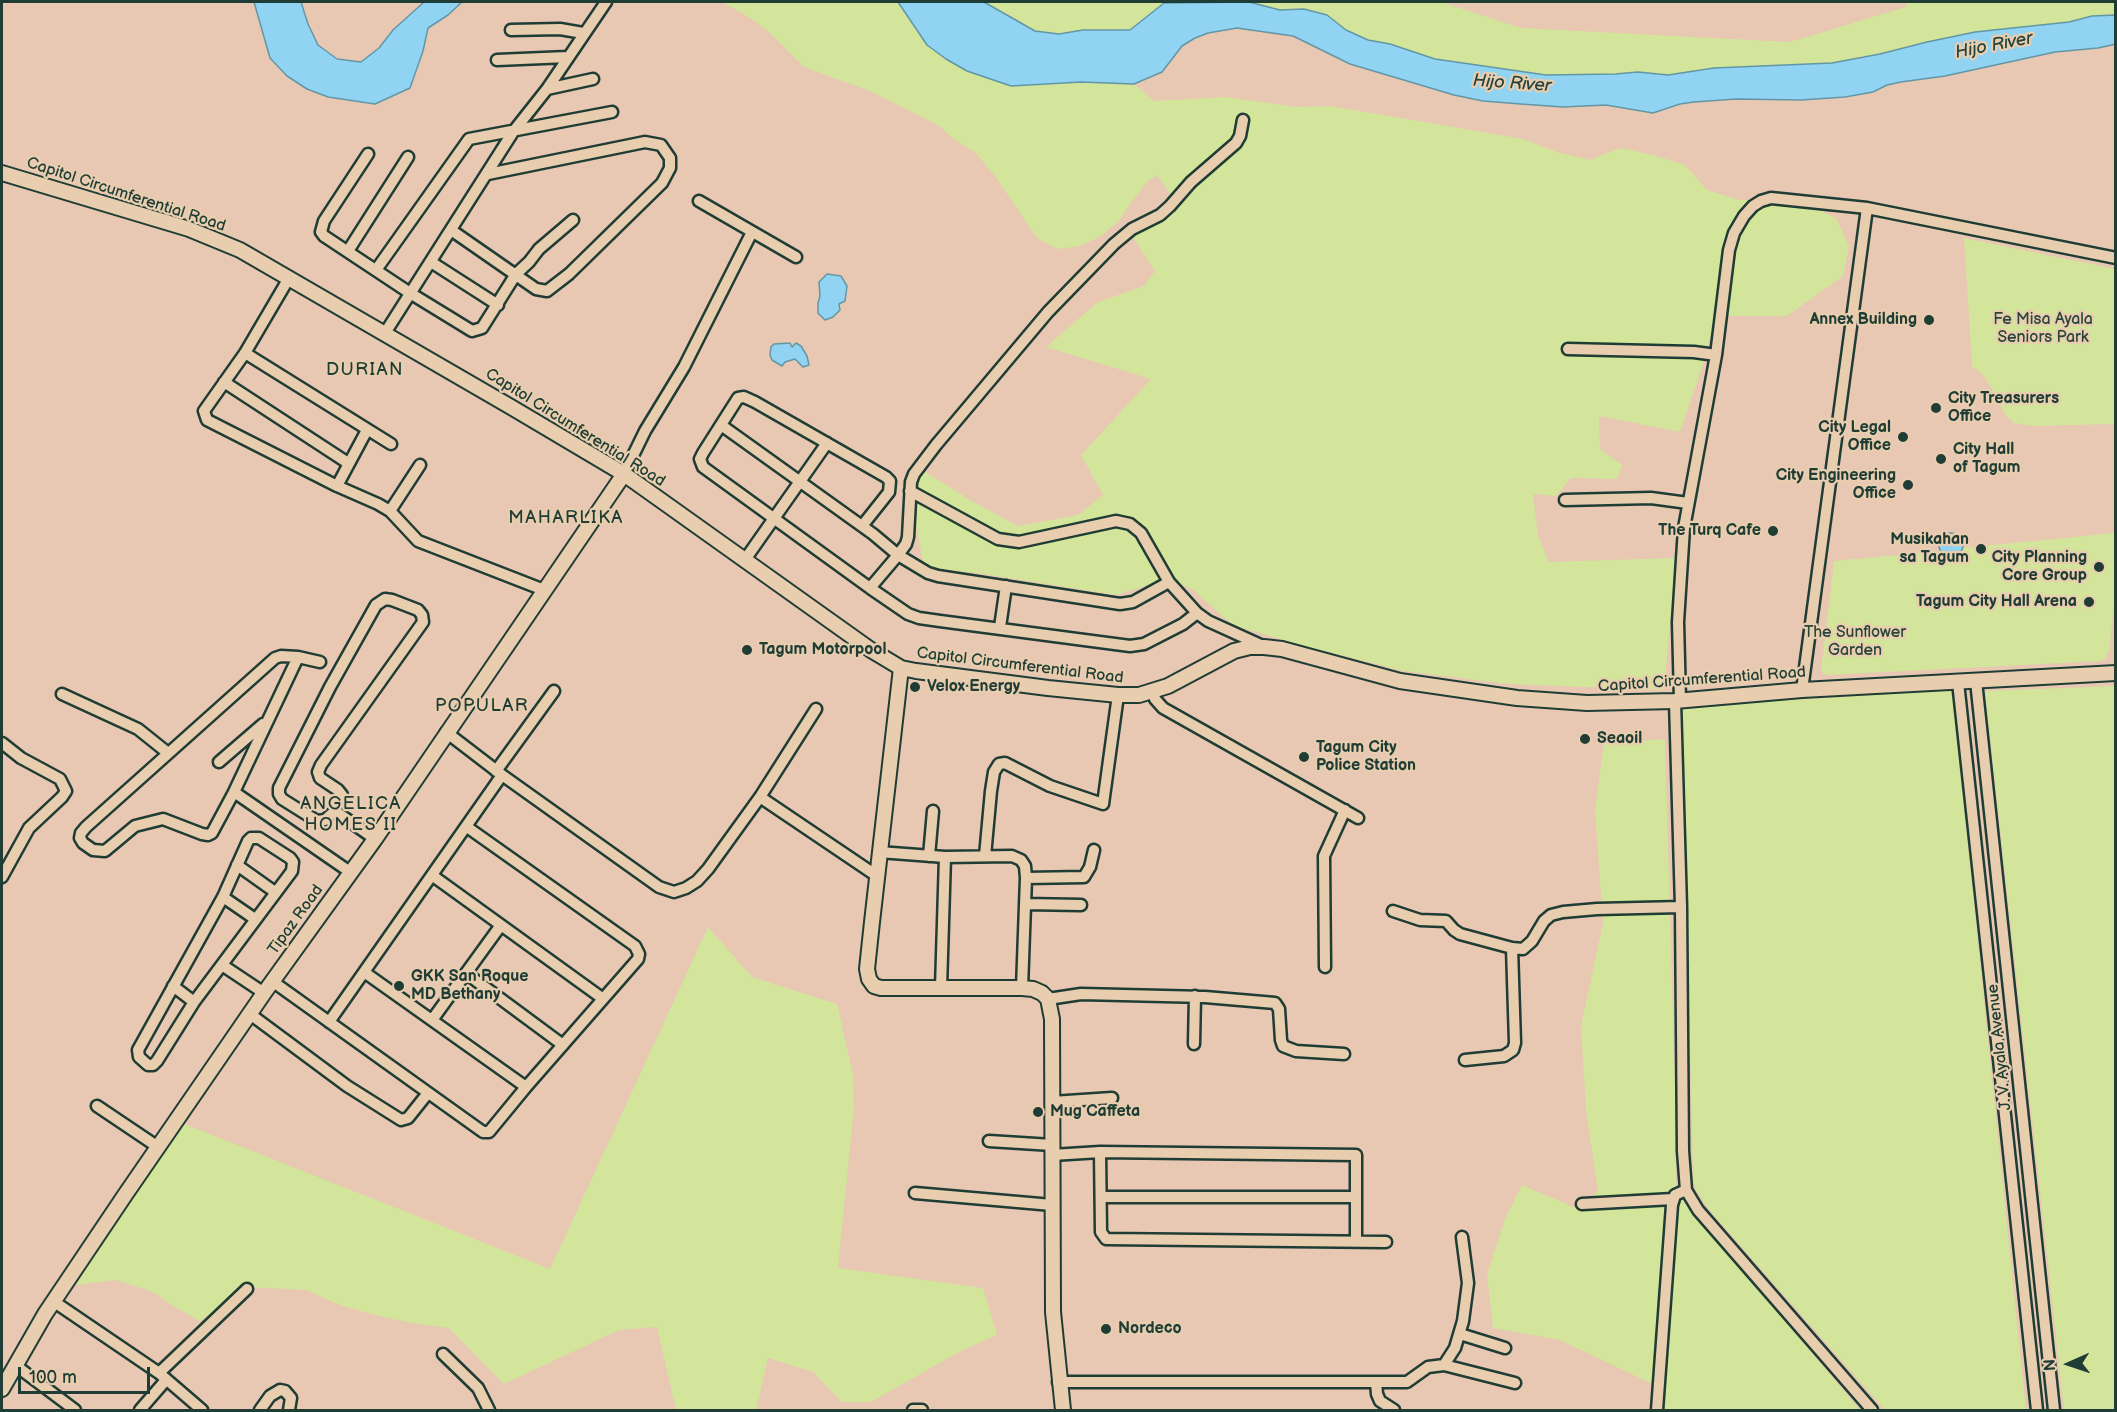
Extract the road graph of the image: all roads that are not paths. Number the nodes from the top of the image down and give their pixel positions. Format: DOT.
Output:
graph roads {
  1 [pos="606,2"];
  2 [pos="510,30"];
  3 [pos="584,33"];
  4 [pos="567,57"];
  5 [pos="497,60"];
  6 [pos="593,79"];
  7 [pos="547,89"];
  8 [pos="612,112"];
  9 [pos="1243,120"];
  10 [pos="513,132"];
  11 [pos="368,154"];
  12 [pos="408,157"];
  13 [pos="2,173"];
  14 [pos="488,174"];
  15 [pos="699,201"];
  16 [pos="1867,208"];
  17 [pos="573,220"];
  18 [pos="451,231"];
  19 [pos="753,232"];
  20 [pos="348,251"];
  21 [pos="796,257"];
  22 [pos="2115,258"];
  23 [pos="431,262"];
  24 [pos="376,270"];
  25 [pos="516,274"];
  26 [pos="289,278"];
  27 [pos="410,293"];
  28 [pos="498,305"];
  29 [pos="385,333"];
  30 [pos="1568,349"];
  31 [pos="245,352"];
  32 [pos="1716,355"];
  33 [pos="224,382"];
  34 [pos="721,425"];
  35 [pos="367,430"];
  36 [pos="827,443"];
  37 [pos="391,444"];
  38 [pos="348,464"];
  39 [pos="420,465"];
  40 [pos="624,474"];
  41 [pos="801,482"];
  42 [pos="337,486"];
  43 [pos="910,491"];
  44 [pos="1565,500"];
  45 [pos="1688,503"];
  46 [pos="390,511"];
  47 [pos="775,518"];
  48 [pos="862,526"];
  49 [pos="898,555"];
  50 [pos="744,561"];
  51 [pos="1169,582"];
  52 [pos="1006,586"];
  53 [pos="870,588"];
  54 [pos="544,590"];
  55 [pos="1197,613"];
  56 [pos="1000,627"];
  57 [pos="1264,646"];
  58 [pos="298,657"];
  59 [pos="320,662"];
  60 [pos="901,668"];
  61 [pos="2115,673"];
  62 [pos="1976,681"];
  63 [pos="1958,682"];
  64 [pos="1802,690"];
  65 [pos="554,691"];
  66 [pos="1153,692"];
  67 [pos="62,694"];
  68 [pos="1118,695"];
  69 [pos="1677,701"];
  70 [pos="816,709"];
  71 [pos="266,722"];
  72 [pos="446,732"];
  73 [pos="2,742"];
  74 [pos="168,753"];
  75 [pos="219,762"];
  76 [pos="499,773"];
  77 [pos="234,792"];
  78 [pos="760,797"];
  79 [pos="1345,810"];
  80 [pos="335,811"];
  81 [pos="933,811"];
  82 [pos="1358,818"];
  83 [pos="467,827"];
  84 [pos="375,839"];
  85 [pos="1094,850"];
  86 [pos="879,852"];
  87 [pos="929,856"];
  88 [pos="985,856"];
  89 [pos="945,857"];
  90 [pos="237,865"];
  91 [pos="350,872"];
  92 [pos="433,876"];
  93 [pos="877,876"];
  94 [pos="2,877"];
  95 [pos="1026,878"];
  96 [pos="275,892"];
  97 [pos="223,897"];
  98 [pos="1025,904"];
  99 [pos="1081,905"];
  100 [pos="1681,907"];
  101 [pos="1393,911"];
  102 [pos="255,919"];
  103 [pos="501,925"];
  104 [pos="1512,948"];
  105 [pos="222,965"];
  106 [pos="1325,967"];
  107 [pos="364,972"];
  108 [pos="467,974"];
  109 [pos="272,981"];
  110 [pos="174,986"];
  111 [pos="941,988"];
  112 [pos="1022,988"];
  113 [pos="264,993"];
  114 [pos="1195,996"];
  115 [pos="602,998"];
  116 [pos="1048,999"];
  117 [pos="2010,1000"];
  118 [pos="194,1002"];
  119 [pos="1993,1002"];
  120 [pos="250,1014"];
  121 [pos="432,1020"];
  122 [pos="329,1022"];
  123 [pos="1194,1044"];
  124 [pos="563,1045"];
  125 [pos="1344,1054"];
  126 [pos="1465,1060"];
  127 [pos="526,1087"];
  128 [pos="428,1093"];
  129 [pos="1112,1098"];
  130 [pos="1052,1102"];
  131 [pos="97,1106"];
  132 [pos="989,1141"];
  133 [pos="158,1147"];
  134 [pos="1052,1150"];
  135 [pos="1100,1152"];
  136 [pos="1686,1190"];
  137 [pos="915,1193"];
  138 [pos="1101,1197"];
  139 [pos="1356,1197"];
  140 [pos="1673,1199"];
  141 [pos="1582,1204"];
  142 [pos="1052,1205"];
  143 [pos="1462,1237"];
  144 [pos="1356,1242"];
  145 [pos="1386,1242"];
  146 [pos="247,1288"];
  147 [pos="53,1301"];
  148 [pos="2043,1304"];
  149 [pos="2026,1305"];
  150 [pos="1460,1334"];
  151 [pos="1505,1348"];
  152 [pos="443,1354"];
  153 [pos="15,1365"];
  154 [pos="1444,1365"];
  155 [pos="163,1377"];
  156 [pos="1058,1382"];
  157 [pos="1376,1382"];
  158 [pos="1515,1383"];
  159 [pos="2,1389"];
  160 [pos="75,1410"];
  161 [pos="140,1410"];
  162 [pos="202,1410"];
  163 [pos="260,1410"];
  164 [pos="289,1410"];
  165 [pos="489,1410"];
  166 [pos="913,1410"];
  167 [pos="922,1410"];
  168 [pos="1062,1410"];
  169 [pos="1394,1410"];
  170 [pos="1657,1410"];
  171 [pos="1872,1410"];
  172 [pos="2037,1410"];
  173 [pos="2054,1410"];
  1 -- 3 [label="street"];
  2 -- 3 [label="street"];
  3 -- 4 [label="street"];
  4 -- 5 [label="street"];
  4 -- 7 [label="street"];
  6 -- 7 [label="street"];
  7 -- 10 [label="street"];
  8 -- 10 [label="street"];
  9 -- 43 [label="street"];
  10 -- 14 [label="street"];
  10 -- 24 [label="street"];
  11 -- 20 [label="street"];
  12 -- 20 [label="street"];
  13 -- 26 [label="main road, Capitol Circumferential Road"];
  14 -- 18 [label="street"];
  14 -- 25 [label="street"];
  15 -- 19 [label="street"];
  16 -- 22 [label="street"];
  16 -- 32 [label="street"];
  16 -- 64 [label="street"];
  17 -- 25 [label="street"];
  18 -- 23 [label="street"];
  18 -- 25 [label="street"];
  19 -- 21 [label="street"];
  19 -- 40 [label="street"];
  20 -- 24 [label="street"];
  23 -- 27 [label="street"];
  23 -- 28 [label="street"];
  24 -- 27 [label="street"];
  25 -- 28 [label="street"];
  26 -- 29 [label="main road, Capitol Circumferential Road"];
  26 -- 31 [label="street"];
  27 -- 28 [label="street"];
  27 -- 29 [label="street"];
  29 -- 40 [label="main road, Capitol Circumferential Road"];
  30 -- 32 [label="street"];
  31 -- 33 [label="street"];
  31 -- 35 [label="street"];
  32 -- 45 [label="street"];
  33 -- 38 [label="street"];
  33 -- 42 [label="street"];
  34 -- 36 [label="street"];
  34 -- 41 [label="street"];
  34 -- 47 [label="street"];
  35 -- 37 [label="street"];
  35 -- 38 [label="street"];
  36 -- 41 [label="street"];
  36 -- 48 [label="street"];
  38 -- 42 [label="street"];
  39 -- 46 [label="street"];
  40 -- 50 [label="main road, Capitol Circumferential Road"];
  40 -- 54 [label="main road, Tipaz Road"];
  41 -- 47 [label="street"];
  41 -- 48 [label="street"];
  42 -- 46 [label="street"];
  43 -- 49 [label="street"];
  43 -- 51 [label="street"];
  44 -- 45 [label="street"];
  45 -- 69 [label="street"];
  46 -- 54 [label="street"];
  47 -- 50 [label="street"];
  47 -- 53 [label="street"];
  48 -- 49 [label="street"];
  49 -- 52 [label="street"];
  49 -- 53 [label="street"];
  50 -- 60 [label="main road, Capitol Circumferential Road"];
  51 -- 52 [label="street"];
  51 -- 55 [label="street"];
  52 -- 56 [label="street"];
  53 -- 56 [label="street"];
  54 -- 72 [label="main road, Tipaz Road"];
  55 -- 56 [label="street"];
  55 -- 57 [label="street"];
  57 -- 66 [label="main road, Capitol Circumferential Road"];
  57 -- 69 [label="main road, Capitol Circumferential Road"];
  58 -- 59 [label="street"];
  58 -- 71 [label="street"];
  58 -- 74 [label="street"];
  60 -- 68 [label="main road, Capitol Circumferential Road"];
  60 -- 86 [label="main road"];
  61 -- 62 [label="main road, Capitol Circumferential Road"];
  62 -- 63 [label="main road, Capitol Circumferential Road"];
  62 -- 117 [label="street, J. V. Ayala Avenue"];
  63 -- 64 [label="main road, Capitol Circumferential Road"];
  63 -- 119 [label="street, J. V. Ayala Avenue"];
  64 -- 69 [label="main road, Capitol Circumferential Road"];
  65 -- 76 [label="street"];
  66 -- 68 [label="main road, Capitol Circumferential Road"];
  66 -- 79 [label="street"];
  67 -- 74 [label="street"];
  68 -- 88 [label="street"];
  69 -- 100 [label="street"];
  70 -- 78 [label="street"];
  71 -- 75 [label="street"];
  71 -- 77 [label="street"];
  72 -- 76 [label="street"];
  72 -- 84 [label="main road, Tipaz Road"];
  73 -- 94 [label="street"];
  74 -- 77 [label="street"];
  76 -- 78 [label="street"];
  76 -- 83 [label="street"];
  77 -- 91 [label="street"];
  78 -- 93 [label="street"];
  79 -- 82 [label="street"];
  79 -- 106 [label="street"];
  80 -- 80 [label="street"];
  80 -- 84 [label="street"];
  81 -- 87 [label="street"];
  83 -- 92 [label="street"];
  83 -- 115 [label="street"];
  84 -- 91 [label="main road, Tipaz Road"];
  85 -- 95 [label="street"];
  86 -- 87 [label="street"];
  86 -- 93 [label="main road"];
  87 -- 89 [label="street"];
  88 -- 89 [label="street"];
  88 -- 95 [label="street"];
  89 -- 111 [label="street"];
  90 -- 96 [label="street"];
  90 -- 96 [label="street"];
  90 -- 97 [label="street"];
  91 -- 109 [label="main road, Tipaz Road"];
  92 -- 103 [label="street"];
  92 -- 107 [label="street"];
  93 -- 111 [label="main road"];
  95 -- 98 [label="street"];
  96 -- 102 [label="street"];
  97 -- 102 [label="street"];
  97 -- 110 [label="street"];
  98 -- 99 [label="street"];
  98 -- 112 [label="street"];
  100 -- 104 [label="street"];
  100 -- 136 [label="street"];
  101 -- 104 [label="street"];
  102 -- 105 [label="street"];
  103 -- 108 [label="street"];
  103 -- 115 [label="street"];
  104 -- 126 [label="street"];
  105 -- 113 [label="street"];
  105 -- 118 [label="street"];
  107 -- 121 [label="street"];
  107 -- 122 [label="street"];
  108 -- 121 [label="street"];
  108 -- 124 [label="street"];
  109 -- 113 [label="main road, Tipaz Road"];
  109 -- 122 [label="street"];
  110 -- 118 [label="street"];
  110 -- 118 [label="street"];
  111 -- 112 [label="main road"];
  112 -- 116 [label="main road"];
  113 -- 120 [label="main road, Tipaz Road"];
  114 -- 116 [label="street"];
  114 -- 123 [label="street"];
  114 -- 125 [label="street"];
  115 -- 124 [label="street"];
  116 -- 130 [label="main road"];
  117 -- 119 [label="street"];
  117 -- 148 [label="street, J. V. Ayala Avenue"];
  119 -- 149 [label="street, J. V. Ayala Avenue"];
  120 -- 128 [label="street"];
  120 -- 133 [label="main road, Tipaz Road"];
  121 -- 127 [label="street"];
  122 -- 128 [label="street"];
  124 -- 127 [label="street"];
  127 -- 128 [label="street"];
  129 -- 130 [label="street"];
  130 -- 134 [label="main road"];
  131 -- 133 [label="street"];
  132 -- 134 [label="street"];
  133 -- 147 [label="main road, Tipaz Road"];
  134 -- 135 [label="street"];
  134 -- 142 [label="main road"];
  135 -- 138 [label="street"];
  135 -- 139 [label="street"];
  136 -- 140 [label="street"];
  136 -- 171 [label="street"];
  137 -- 142 [label="street"];
  138 -- 139 [label="street"];
  138 -- 144 [label="street"];
  139 -- 144 [label="street"];
  140 -- 141 [label="street"];
  140 -- 170 [label="street"];
  142 -- 156 [label="main road"];
  143 -- 150 [label="street"];
  144 -- 145 [label="street"];
  146 -- 155 [label="street"];
  147 -- 153 [label="main road, Tipaz Road"];
  147 -- 155 [label="street"];
  148 -- 149 [label="street"];
  148 -- 173 [label="street, J. V. Ayala Avenue"];
  149 -- 172 [label="street, J. V. Ayala Avenue"];
  150 -- 151 [label="street"];
  150 -- 154 [label="street"];
  152 -- 165 [label="street"];
  153 -- 159 [label="main road, Tipaz Road"];
  153 -- 160 [label="street"];
  154 -- 157 [label="street"];
  154 -- 158 [label="street"];
  155 -- 161 [label="street"];
  155 -- 162 [label="street"];
  156 -- 157 [label="street"];
  156 -- 168 [label="main road"];
  157 -- 169 [label="street"];
  163 -- 164 [label="street"];
  166 -- 167 [label="street"];
}
